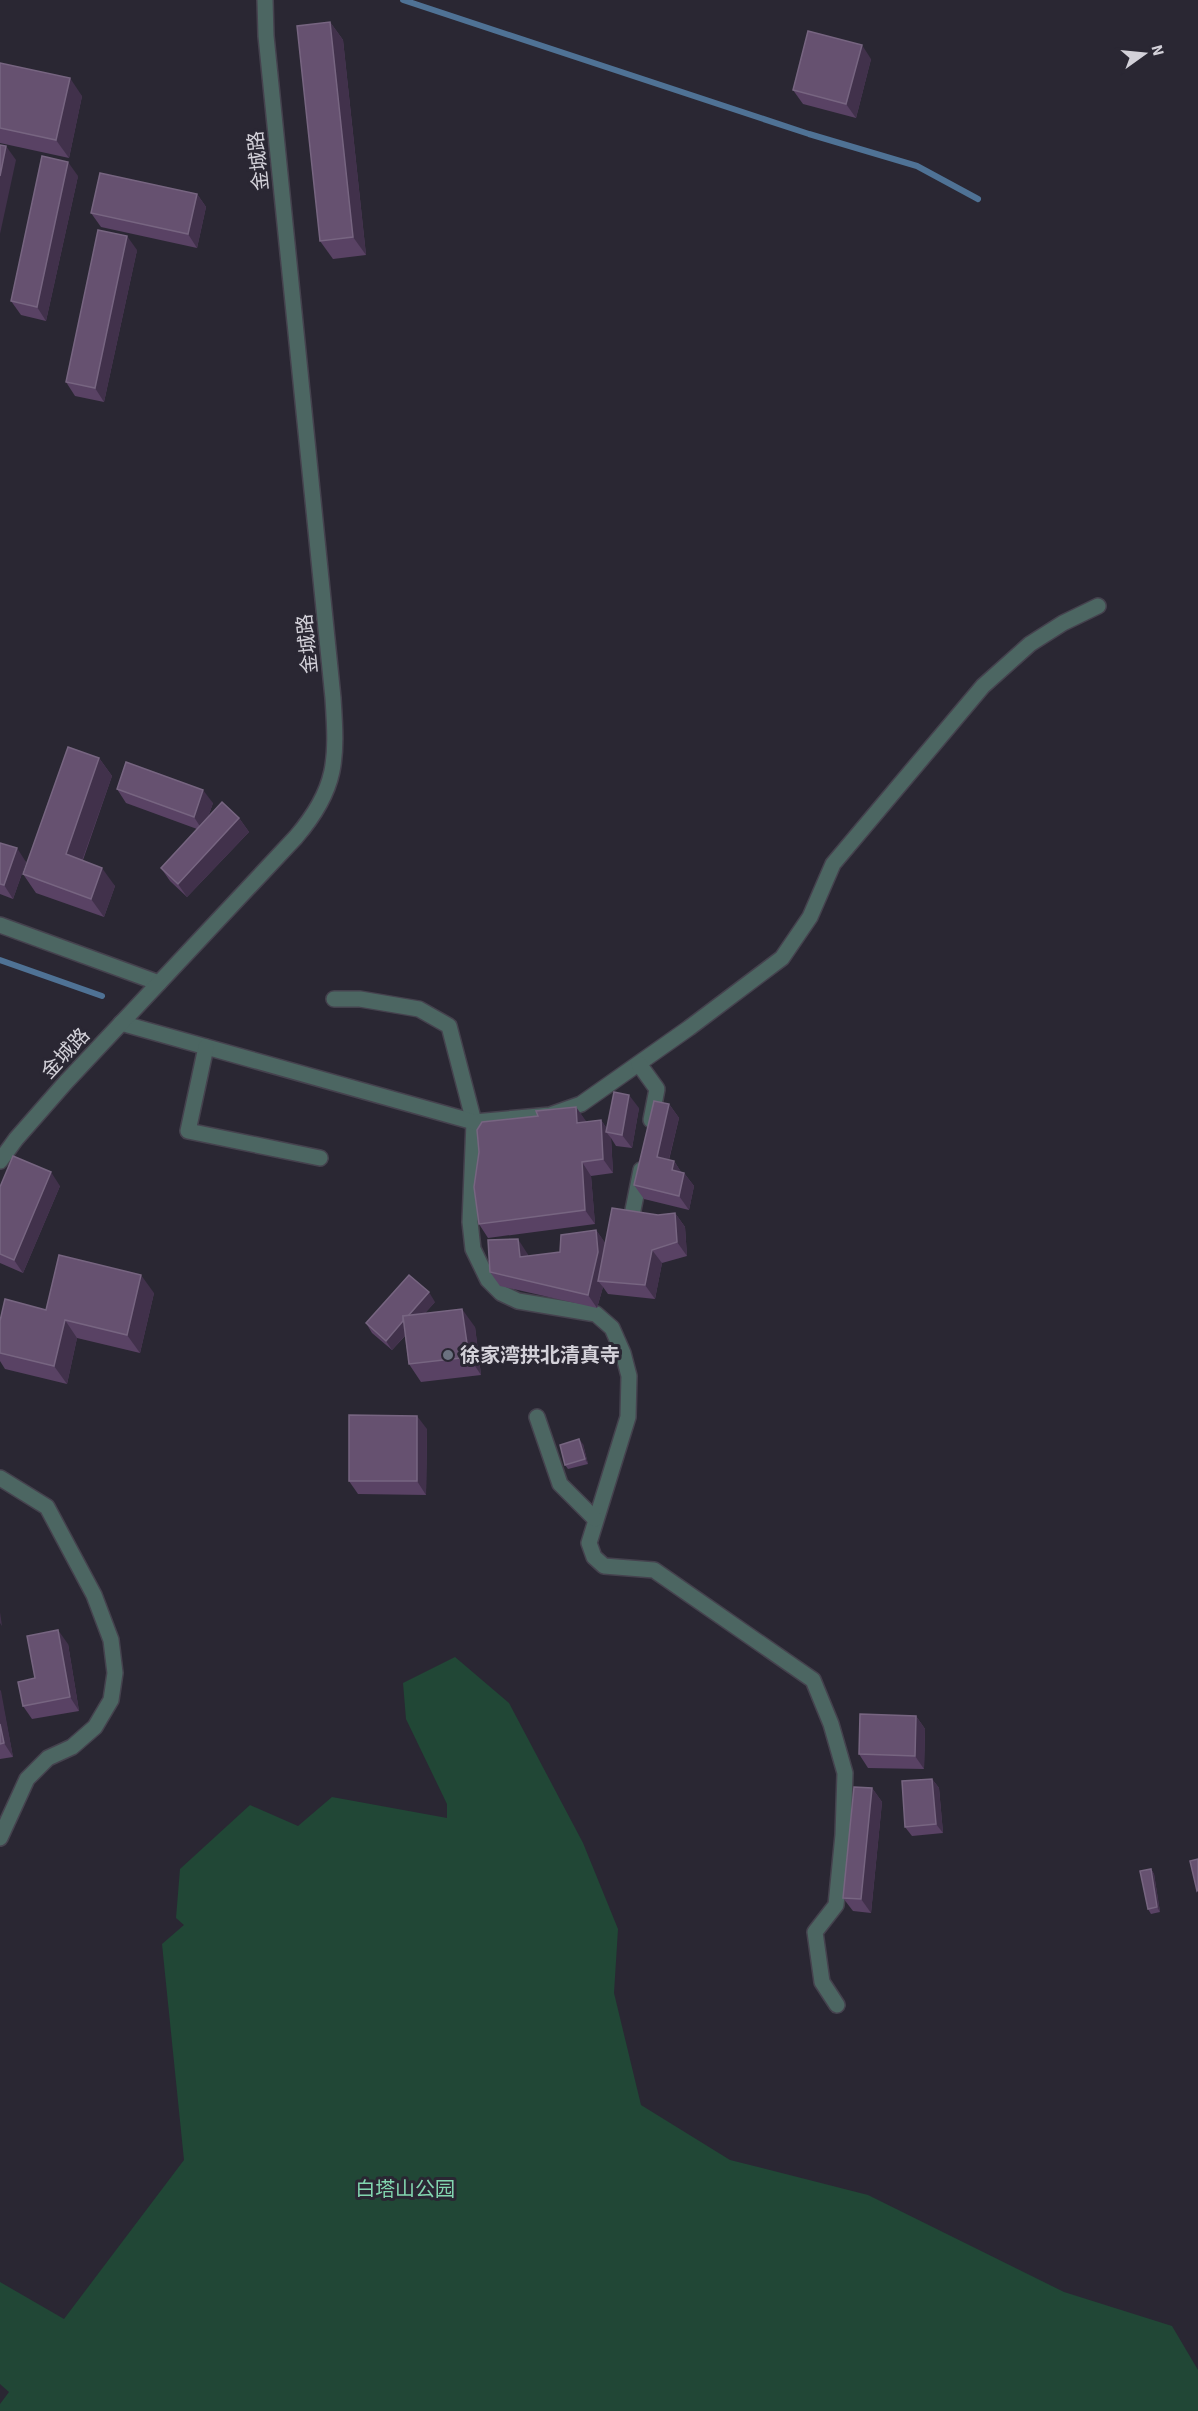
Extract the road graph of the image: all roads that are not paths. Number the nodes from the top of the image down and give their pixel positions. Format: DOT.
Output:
graph roads {
  1 [pos="265,0"];
  2 [pos="1098,606"];
  3 [pos="0,925"];
  4 [pos="159,983"];
  5 [pos="334,999"];
  6 [pos="121,1023"];
  7 [pos="206,1047"];
  8 [pos="639,1064"];
  9 [pos="474,1122"];
  10 [pos="648,1133"];
  11 [pos="644,1155"];
  12 [pos="320,1158"];
  13 [pos="0,1161"];
  14 [pos="633,1210"];
  15 [pos="537,1417"];
  16 [pos="0,1478"];
  17 [pos="595,1519"];
  18 [pos="0,1838"];
  19 [pos="837,2005"];
  1 -- 4 [label="street, 金城路"];
  2 -- 8 [label="street"];
  3 -- 4 [label="street"];
  4 -- 6 [label="street, 金城路"];
  5 -- 9 [label="street"];
  6 -- 7 [label="street"];
  6 -- 13 [label="street, 金城路"];
  7 -- 9 [label="street"];
  7 -- 12 [label="street"];
  8 -- 9 [label="street"];
  8 -- 10 [label="street"];
  9 -- 17 [label="street"];
  11 -- 14 [label="street"];
  15 -- 17 [label="street"];
  16 -- 18 [label="street"];
  17 -- 19 [label="street"];
}
